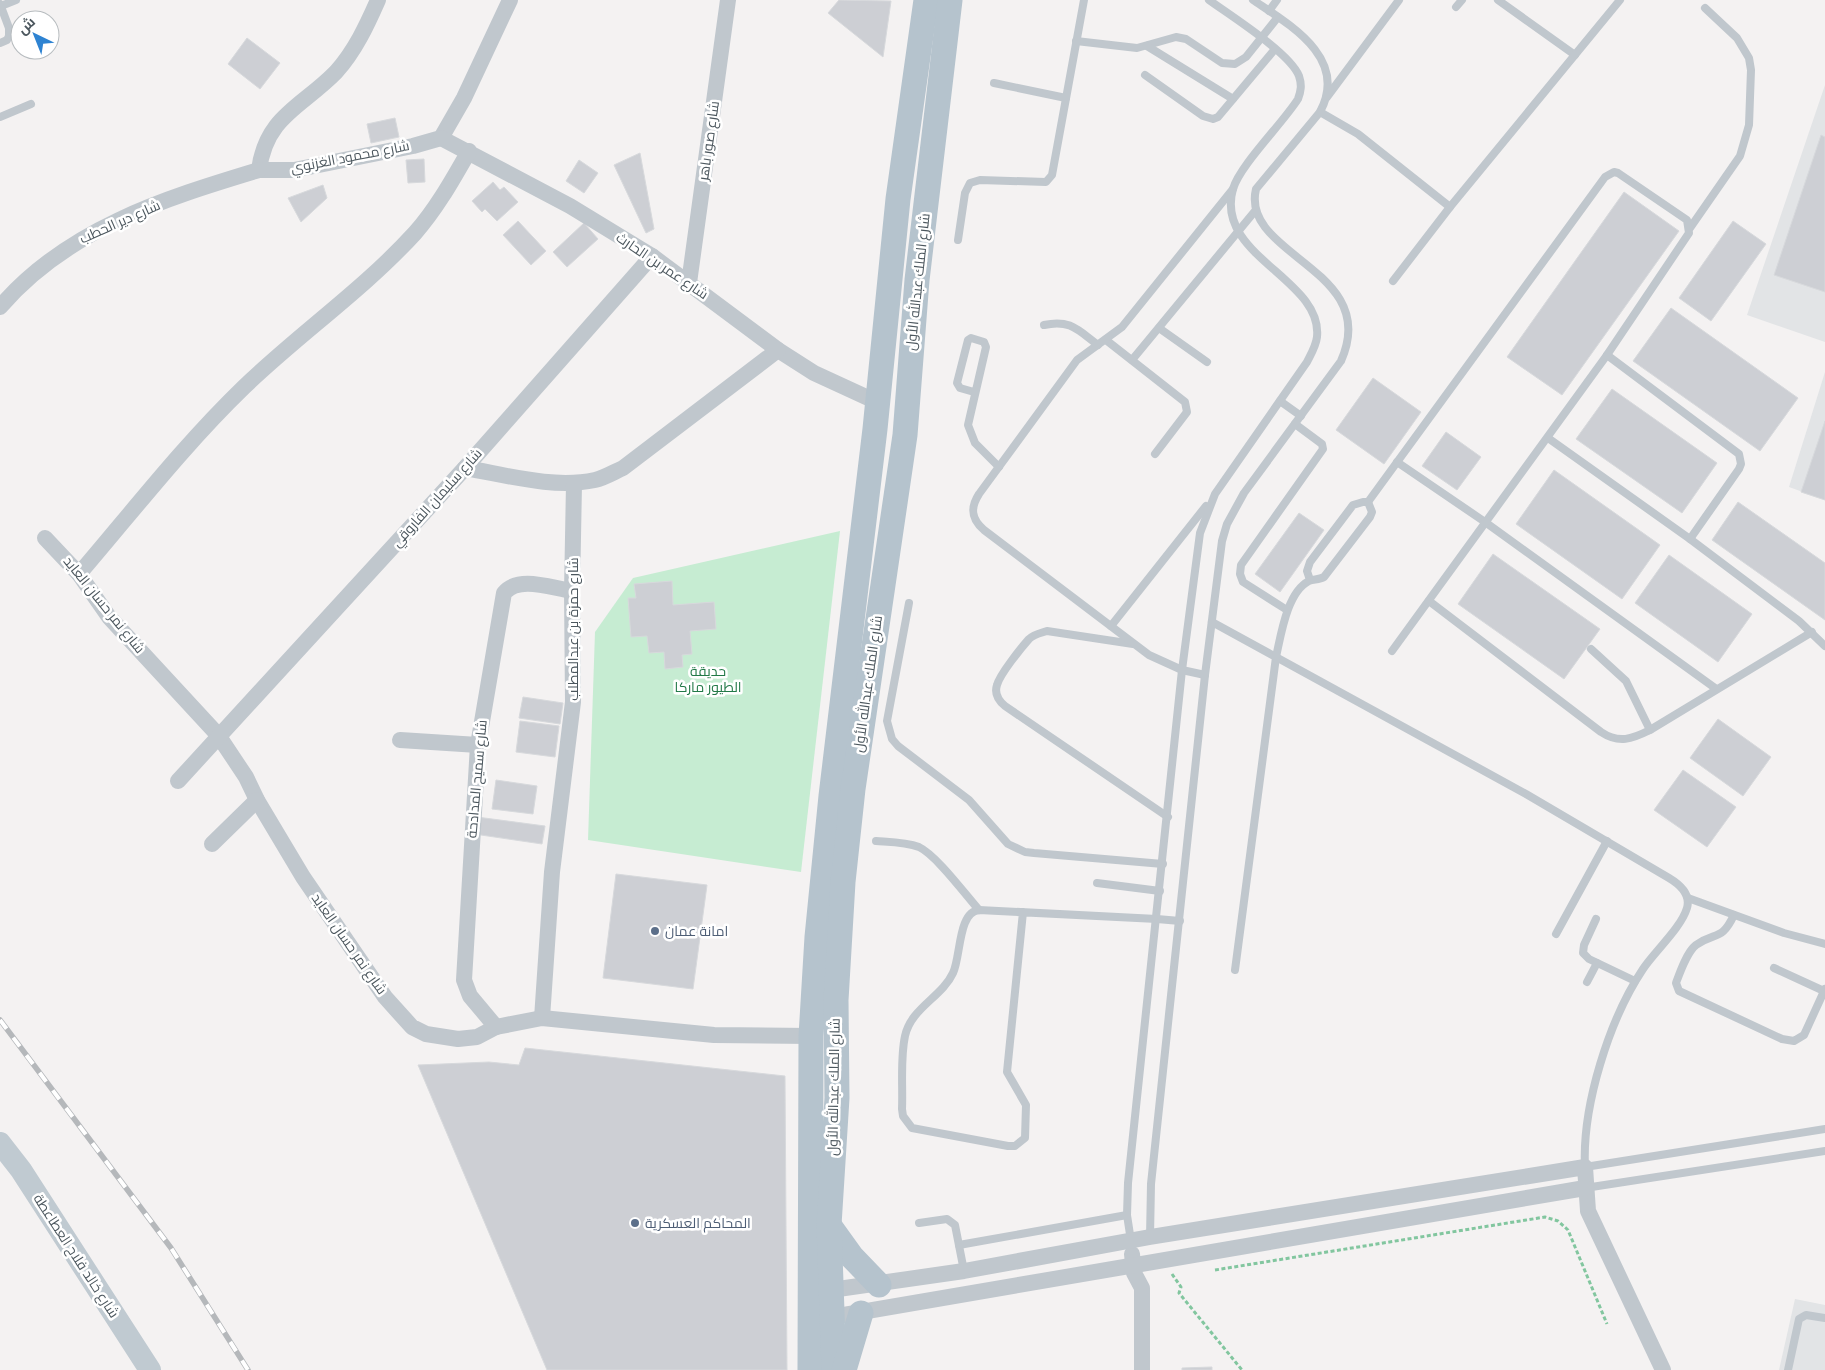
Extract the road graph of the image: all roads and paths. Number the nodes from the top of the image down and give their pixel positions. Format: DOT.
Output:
graph roads {
  1 [pos="16,0"];
  2 [pos="378,0"];
  3 [pos="510,0"];
  4 [pos="728,0"];
  5 [pos="926,0"];
  6 [pos="950,0"];
  7 [pos="1084,0"];
  8 [pos="1253,0"];
  9 [pos="1276,0"];
  10 [pos="1399,0"];
  11 [pos="1462,0"];
  12 [pos="1498,0"];
  13 [pos="1620,0"];
  14 [pos="1212,1"];
  15 [pos="0,5"];
  16 [pos="1456,7"];
  17 [pos="1705,8"];
  18 [pos="1269,11"];
  19 [pos="1278,17"];
  20 [pos="1261,38"];
  21 [pos="1076,41"];
  22 [pos="0,43"];
  23 [pos="1147,46"];
  24 [pos="1275,49"];
  25 [pos="1575,55"];
  26 [pos="1145,76"];
  27 [pos="994,82"];
  28 [pos="1327,97"];
  29 [pos="1066,98"];
  30 [pos="1233,99"];
  31 [pos="31,104"];
  32 [pos="1320,112"];
  33 [pos="0,116"];
  34 [pos="441,138"];
  35 [pos="469,151"];
  36 [pos="259,170"];
  37 [pos="1234,188"];
  38 [pos="1450,206"];
  39 [pos="1255,211"];
  40 [pos="1690,228"];
  41 [pos="1239,231"];
  42 [pos="958,240"];
  43 [pos="652,256"];
  44 [pos="1393,281"];
  45 [pos="689,283"];
  46 [pos="0,307"];
  47 [pos="1044,325"];
  48 [pos="1159,328"];
  49 [pos="1106,340"];
  50 [pos="1098,345"];
  51 [pos="778,350"];
  52 [pos="1607,355"];
  53 [pos="1132,360"];
  54 [pos="1207,362"];
  55 [pos="974,392"];
  56 [pos="1280,401"];
  57 [pos="877,402"];
  58 [pos="1301,416"];
  59 [pos="1296,424"];
  60 [pos="1548,438"];
  61 [pos="1155,454"];
  62 [pos="1398,462"];
  63 [pos="999,467"];
  64 [pos="465,468"];
  65 [pos="574,484"];
  66 [pos="1215,494"];
  67 [pos="1368,502"];
  68 [pos="1485,522"];
  69 [pos="45,538"];
  70 [pos="1690,539"];
  71 [pos="79,574"];
  72 [pos="1310,580"];
  73 [pos="572,591"];
  74 [pos="1430,601"];
  75 [pos="909,603"];
  76 [pos="1287,610"];
  77 [pos="1212,622"];
  78 [pos="1111,626"];
  79 [pos="1812,632"];
  80 [pos="1134,644"];
  81 [pos="1825,646"];
  82 [pos="1591,649"];
  83 [pos="1392,651"];
  84 [pos="1276,657"];
  85 [pos="1182,670"];
  86 [pos="1205,675"];
  87 [pos="1715,688"];
  88 [pos="1650,730"];
  89 [pos="218,735"];
  90 [pos="400,740"];
  91 [pos="478,745"];
  92 [pos="178,781"];
  93 [pos="256,800"];
  94 [pos="1168,817"];
  95 [pos="876,841"];
  96 [pos="1607,841"];
  97 [pos="212,844"];
  98 [pos="1163,864"];
  99 [pos="1097,883"];
  100 [pos="1160,891"];
  101 [pos="1688,898"];
  102 [pos="979,910"];
  103 [pos="1023,912"];
  104 [pos="1734,915"];
  105 [pos="1157,919"];
  106 [pos="1596,919"];
  107 [pos="1180,922"];
  108 [pos="1556,934"];
  109 [pos="1825,944"];
  110 [pos="1597,963"];
  111 [pos="1774,968"];
  112 [pos="1235,970"];
  113 [pos="1635,981"];
  114 [pos="1587,982"];
  115 [pos="1824,990"];
  116 [pos="542,1018"];
  117 [pos="496,1027"];
  118 [pos="811,1036"];
  119 [pos="1825,1128"];
  120 [pos="0,1144"];
  121 [pos="1825,1151"];
  122 [pos="1585,1167"];
  123 [pos="1585,1188"];
  124 [pos="1127,1215"];
  125 [pos="919,1223"];
  126 [pos="829,1225"];
  127 [pos="1150,1238"];
  128 [pos="1131,1241"];
  129 [pos="959,1245"];
  130 [pos="1156,1261"];
  131 [pos="1133,1265"];
  132 [pos="1214,1270"];
  133 [pos="964,1271"];
  134 [pos="1180,1276"];
  135 [pos="1174,1277"];
  136 [pos="879,1284"];
  137 [pos="1142,1288"];
  138 [pos="821,1291"];
  139 [pos="968,1294"];
  140 [pos="861,1313"];
  141 [pos="1825,1318"];
  142 [pos="822,1319"];
  143 [pos="1607,1324"];
  144 [pos="150,1370"];
  145 [pos="810,1370"];
  146 [pos="834,1370"];
  147 [pos="844,1370"];
  148 [pos="1142,1370"];
  149 [pos="1242,1370"];
  150 [pos="1663,1370"];
  151 [pos="1788,1370"];
  1 -- 15 [label="lane"];
  2 -- 36 [label="street"];
  3 -- 34 [label="street"];
  4 -- 45 [label="street, شارع صور باهر"];
  5 -- 57 [label="main road, شارع الملك عبدالله الأول"];
  6 -- 126 [label="main road, شارع الملك عبدالله الأول"];
  7 -- 21 [label="lane"];
  8 -- 18 [label="lane"];
  9 -- 18 [label="lane"];
  10 -- 28 [label="lane"];
  11 -- 16 [label="lane"];
  12 -- 25 [label="lane"];
  13 -- 25 [label="lane"];
  14 -- 20 [label="lane"];
  15 -- 22 [label="lane"];
  17 -- 40 [label="lane"];
  18 -- 19 [label="lane"];
  19 -- 20 [label="lane"];
  19 -- 28 [label="lane"];
  20 -- 23 [label="lane"];
  20 -- 24 [label="lane"];
  21 -- 23 [label="lane"];
  21 -- 29 [label="lane"];
  23 -- 30 [label="lane"];
  24 -- 30 [label="lane"];
  24 -- 37 [label="lane"];
  25 -- 38 [label="lane"];
  26 -- 30 [label="lane"];
  27 -- 29 [label="lane"];
  28 -- 32 [label="lane"];
  29 -- 42 [label="lane"];
  31 -- 33 [label="lane"];
  32 -- 38 [label="lane"];
  32 -- 39 [label="lane"];
  34 -- 35 [label="street, شارع عمر بن الحارث"];
  34 -- 36 [label="street, شارع محمود الغزنوي"];
  35 -- 43 [label="street, شارع عمر بن الحارث"];
  35 -- 71 [label="street"];
  36 -- 46 [label="street, شارع دير الحطب"];
  37 -- 41 [label="lane"];
  37 -- 49 [label="lane"];
  38 -- 44 [label="lane"];
  39 -- 41 [label="lane"];
  39 -- 58 [label="lane"];
  40 -- 52 [label="lane"];
  40 -- 62 [label="lane"];
  41 -- 48 [label="lane"];
  41 -- 56 [label="lane"];
  43 -- 45 [label="street, شارع عمر بن الحارث"];
  43 -- 64 [label="street, شارع سليمان الفاروقي"];
  45 -- 51 [label="street, شارع عمر بن الحارث"];
  47 -- 50 [label="lane"];
  48 -- 53 [label="lane"];
  48 -- 54 [label="lane"];
  49 -- 50 [label="lane"];
  49 -- 53 [label="lane"];
  50 -- 63 [label="lane"];
  51 -- 57 [label="street, شارع عمر بن الحارث"];
  51 -- 65 [label="street"];
  52 -- 60 [label="lane"];
  52 -- 70 [label="lane"];
  53 -- 61 [label="lane"];
  55 -- 55 [label="lane"];
  55 -- 63 [label="lane"];
  56 -- 58 [label="lane"];
  56 -- 66 [label="lane"];
  57 -- 118 [label="main road, شارع الملك عبدالله الأول"];
  58 -- 59 [label="lane"];
  59 -- 76 [label="lane"];
  59 -- 77 [label="lane"];
  60 -- 68 [label="lane"];
  60 -- 70 [label="lane"];
  62 -- 67 [label="lane"];
  62 -- 68 [label="lane"];
  63 -- 78 [label="lane"];
  64 -- 65 [label="street"];
  64 -- 89 [label="street, شارع سليمان الفاروقي"];
  65 -- 73 [label="street, شارع حمزة بن عبدالمطلب"];
  66 -- 78 [label="lane"];
  66 -- 85 [label="lane"];
  67 -- 72 [label="lane"];
  67 -- 72 [label="lane"];
  68 -- 74 [label="lane"];
  68 -- 87 [label="lane"];
  69 -- 71 [label="street, شارع نمر حسان العايد"];
  70 -- 79 [label="lane"];
  71 -- 89 [label="street, شارع نمر حسان العايد"];
  72 -- 76 [label="lane"];
  73 -- 91 [label="street, شارع سميح المدادحة"];
  73 -- 116 [label="street, شارع حمزة بن عبدالمطلب"];
  74 -- 83 [label="lane"];
  74 -- 88 [label="lane"];
  75 -- 98 [label="lane"];
  76 -- 84 [label="lane"];
  77 -- 84 [label="lane"];
  77 -- 86 [label="lane"];
  78 -- 80 [label="lane"];
  79 -- 81 [label="lane"];
  79 -- 87 [label="lane"];
  80 -- 85 [label="lane"];
  80 -- 94 [label="lane"];
  82 -- 88 [label="lane"];
  84 -- 96 [label="lane"];
  84 -- 112 [label="lane"];
  85 -- 86 [label="lane"];
  85 -- 94 [label="lane"];
  86 -- 107 [label="lane"];
  87 -- 88 [label="lane"];
  89 -- 92 [label="street, شارع سليمان الفاروقي"];
  89 -- 93 [label="street, شارع نمر حسان العايد"];
  90 -- 91 [label="street"];
  91 -- 117 [label="street, شارع سميح المدادحة"];
  93 -- 97 [label="street"];
  93 -- 117 [label="street, شارع نمر حسان العايد"];
  94 -- 98 [label="lane"];
  95 -- 102 [label="lane"];
  96 -- 101 [label="lane"];
  96 -- 108 [label="lane"];
  98 -- 100 [label="lane"];
  99 -- 100 [label="lane"];
  100 -- 105 [label="lane"];
  101 -- 104 [label="lane"];
  101 -- 113 [label="lane"];
  102 -- 103 [label="lane"];
  102 -- 103 [label="lane"];
  103 -- 105 [label="lane"];
  104 -- 109 [label="lane"];
  104 -- 115 [label="lane"];
  105 -- 107 [label="lane"];
  105 -- 124 [label="lane"];
  106 -- 110 [label="lane"];
  107 -- 127 [label="lane"];
  110 -- 113 [label="lane"];
  110 -- 114 [label="lane"];
  111 -- 115 [label="lane"];
  113 -- 122 [label="lane"];
  116 -- 117 [label="street, شارع نمر حسان العايد"];
  116 -- 118 [label="street, شارع نمر حسان العايد"];
  118 -- 138 [label="main road, شارع الملك عبدالله الأول"];
  119 -- 122 [label="lane"];
  120 -- 144 [label="street, شارع خالد فلاح العطاعطة"];
  121 -- 123 [label="lane"];
  122 -- 123 [label="street"];
  122 -- 127 [label="street"];
  123 -- 130 [label="street"];
  123 -- 150 [label="street"];
  124 -- 128 [label="lane"];
  124 -- 129 [label="lane"];
  125 -- 129 [label="lane"];
  126 -- 136 [label="main road"];
  126 -- 138 [label="main road, شارع الملك عبدالله الأول"];
  127 -- 128 [label="street"];
  127 -- 130 [label="street"];
  128 -- 131 [label="street"];
  128 -- 133 [label="street"];
  129 -- 133 [label="lane"];
  130 -- 131 [label="street"];
  130 -- 135 [label="path"];
  130 -- 137 [label="street"];
  131 -- 137 [label="street"];
  131 -- 139 [label="street"];
  132 -- 143 [label="path"];
  133 -- 136 [label="street"];
  133 -- 139 [label="street"];
  134 -- 135 [label="path"];
  135 -- 149 [label="path"];
  136 -- 138 [label="street"];
  137 -- 148 [label="street"];
  138 -- 142 [label="main road, شارع الملك عبدالله الأول"];
  139 -- 140 [label="street"];
  140 -- 142 [label="street"];
  140 -- 147 [label="main road"];
  141 -- 151 [label="lane"];
  142 -- 145 [label="main road, شارع الملك عبدالله الأول"];
  142 -- 146 [label="main road, شارع الملك عبدالله الأول"];
}
